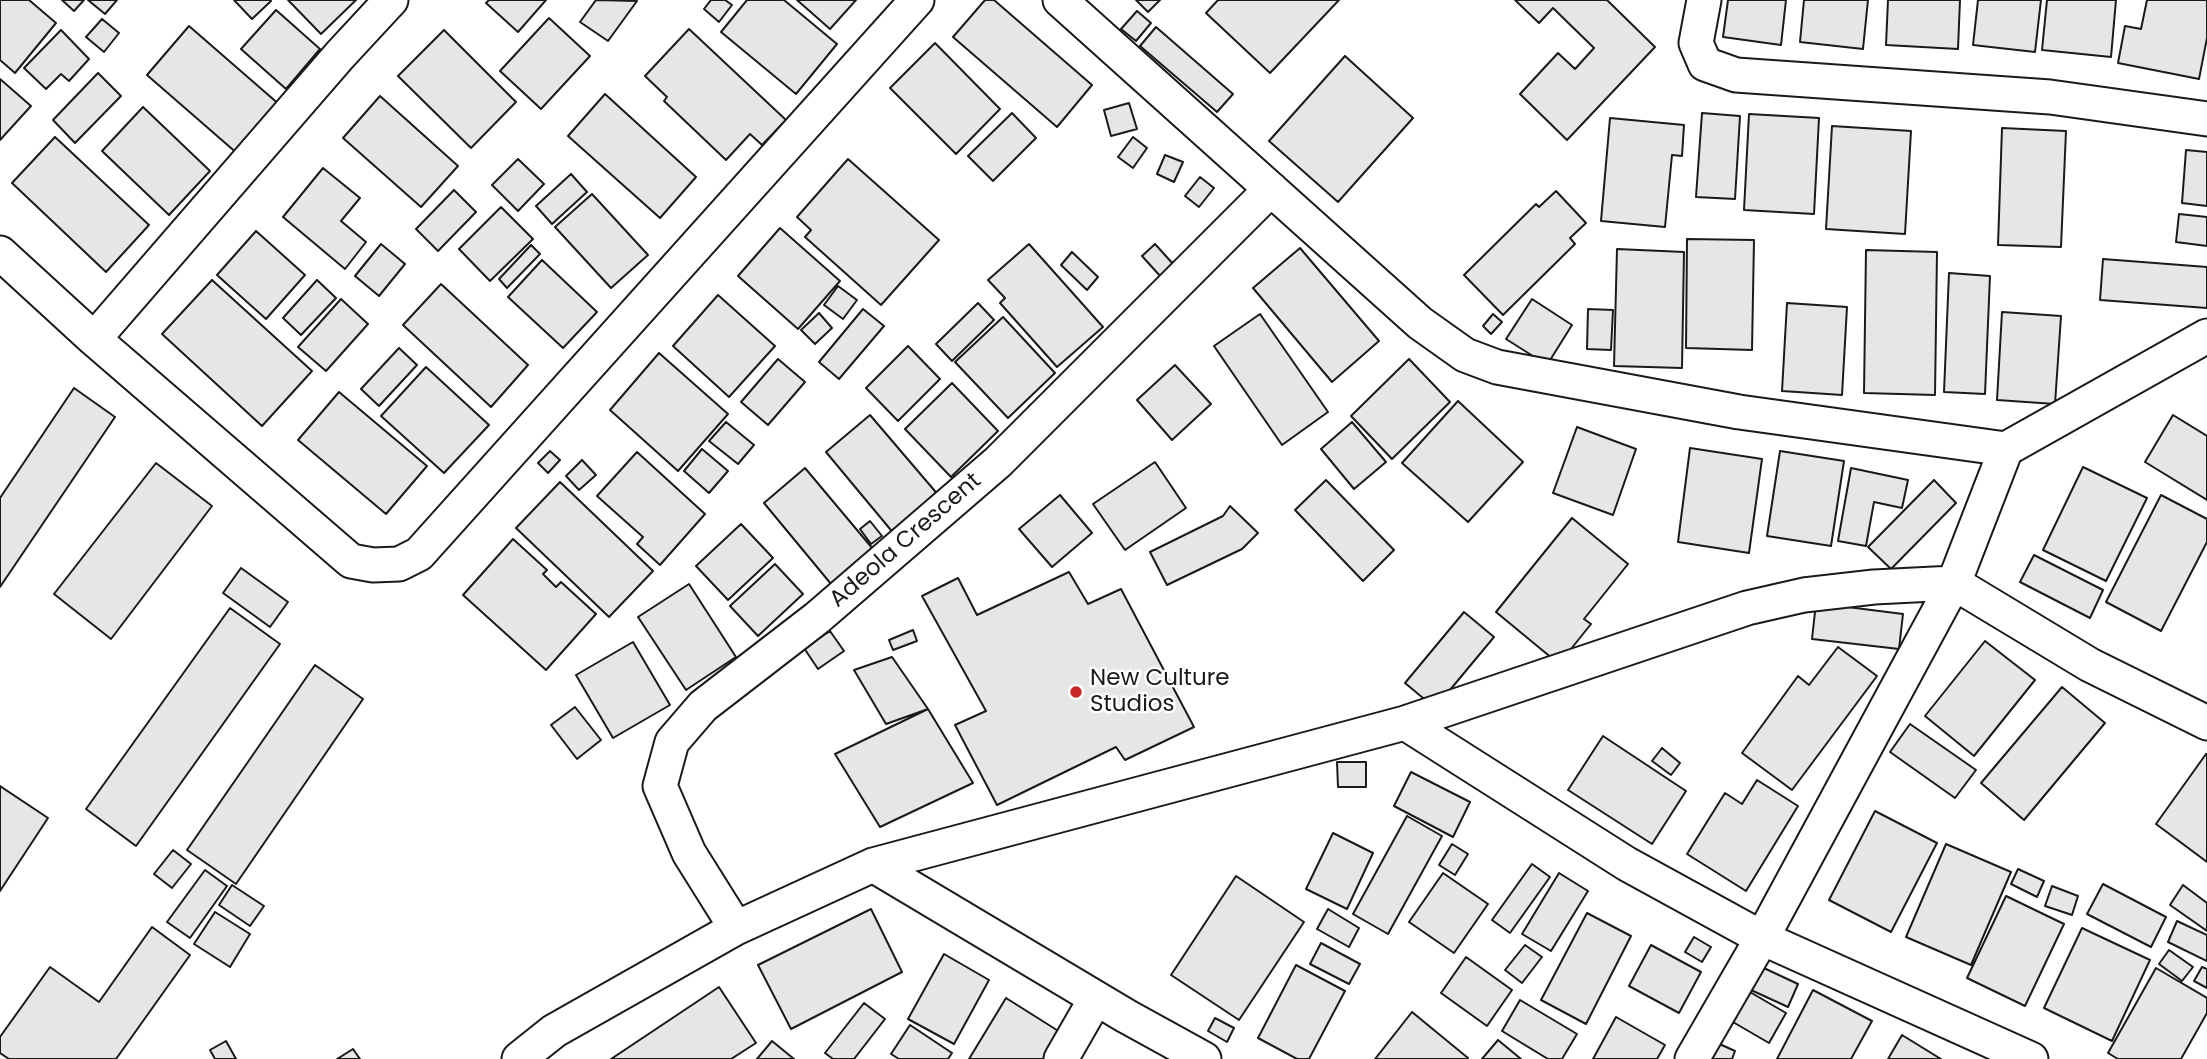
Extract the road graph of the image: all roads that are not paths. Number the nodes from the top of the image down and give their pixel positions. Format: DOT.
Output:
graph roads {
  1 [pos="391,0"];
  2 [pos="917,0"];
  3 [pos="1060,0"];
  4 [pos="1704,0"];
  5 [pos="2207,119"];
  6 [pos="1271,189"];
  7 [pos="0,253"];
  8 [pos="2207,336"];
  9 [pos="94,339"];
  10 [pos="2006,449"];
  11 [pos="1954,583"];
  12 [pos="1405,723"];
  13 [pos="2207,723"];
  14 [pos="873,865"];
  15 [pos="733,924"];
  16 [pos="1762,939"];
  17 [pos="1096,998"];
  18 [pos="519,1059"];
  19 [pos="1061,1059"];
  20 [pos="1204,1059"];
  21 [pos="1692,1059"];
  22 [pos="2031,1059"];
  1 -- 9 [label="street"];
  2 -- 9 [label="street"];
  3 -- 6 [label="street"];
  4 -- 5 [label="street"];
  6 -- 10 [label="street"];
  6 -- 15 [label="street, Adeola Crescent"];
  7 -- 9 [label="street"];
  8 -- 10 [label="street"];
  10 -- 11 [label="street"];
  11 -- 12 [label="street"];
  11 -- 13 [label="street"];
  11 -- 16 [label="street"];
  12 -- 14 [label="street"];
  12 -- 16 [label="street"];
  14 -- 15 [label="street"];
  14 -- 17 [label="street"];
  15 -- 18 [label="street"];
  16 -- 21 [label="street"];
  16 -- 22 [label="street"];
  17 -- 19 [label="street"];
  17 -- 20 [label="street"];
}
